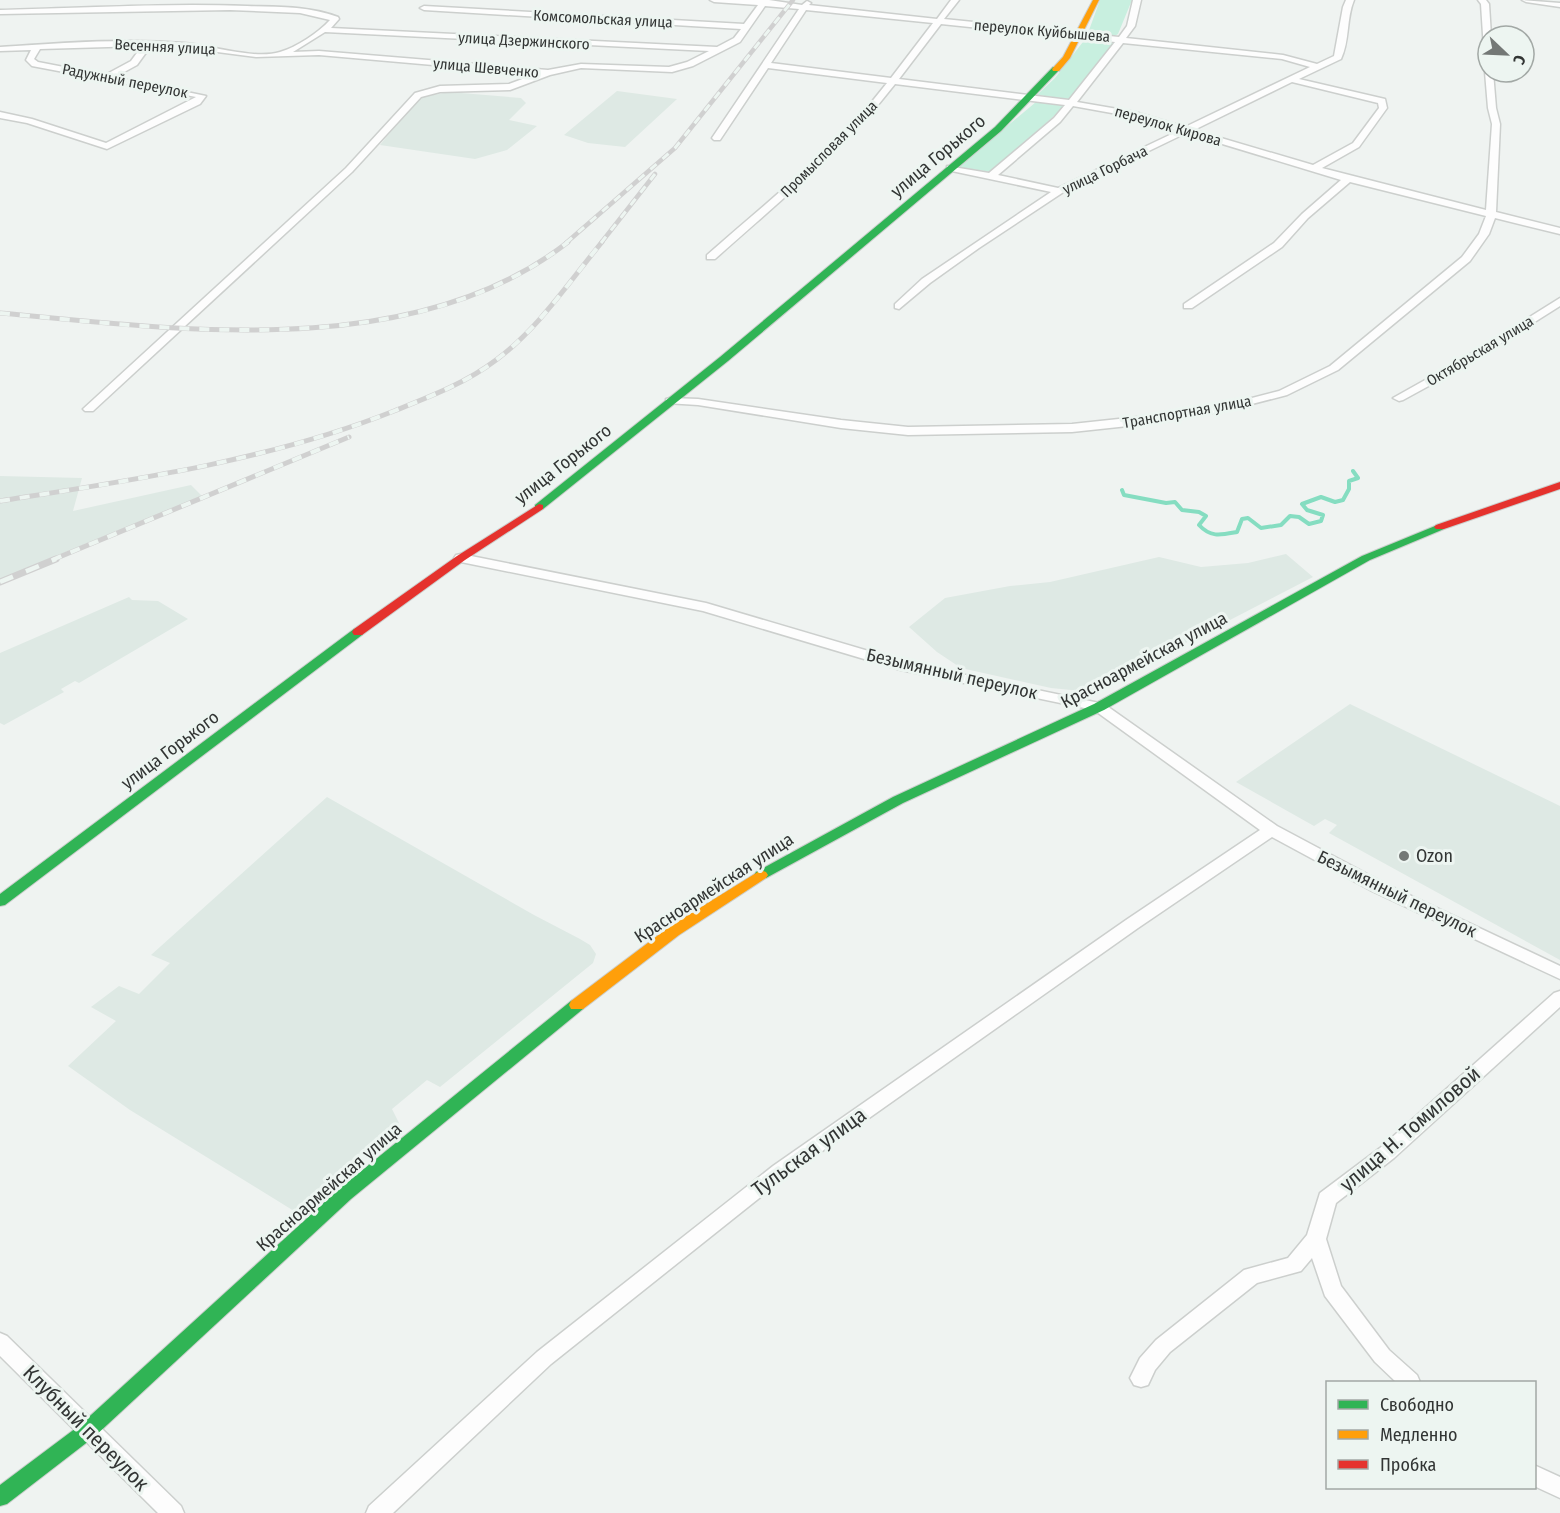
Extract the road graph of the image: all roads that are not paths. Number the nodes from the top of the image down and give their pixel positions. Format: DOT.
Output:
graph roads {
  1 [pos="714,0"];
  2 [pos="808,0"];
  3 [pos="955,0"];
  4 [pos="1096,0"];
  5 [pos="1137,0"];
  6 [pos="1350,0"];
  7 [pos="1482,0"];
  8 [pos="1526,0"];
  9 [pos="764,2"];
  10 [pos="1560,5"];
  11 [pos="424,8"];
  12 [pos="803,9"];
  13 [pos="0,12"];
  14 [pos="939,21"];
  15 [pos="1486,24"];
  16 [pos="746,27"];
  17 [pos="324,30"];
  18 [pos="1080,35"];
  19 [pos="1121,39"];
  20 [pos="147,45"];
  21 [pos="37,47"];
  22 [pos="0,49"];
  23 [pos="723,50"];
  24 [pos="280,55"];
  25 [pos="767,65"];
  26 [pos="1319,67"];
  27 [pos="548,73"];
  28 [pos="108,77"];
  29 [pos="1294,80"];
  30 [pos="891,82"];
  31 [pos="1491,84"];
  32 [pos="1029,98"];
  33 [pos="1071,103"];
  34 [pos="0,115"];
  35 [pos="1187,130"];
  36 [pos="717,138"];
  37 [pos="950,168"];
  38 [pos="1315,168"];
  39 [pos="992,176"];
  40 [pos="1348,179"];
  41 [pos="1059,191"];
  42 [pos="1491,214"];
  43 [pos="1560,231"];
  44 [pos="711,257"];
  45 [pos="1560,302"];
  46 [pos="899,306"];
  47 [pos="1188,306"];
  48 [pos="1399,398"];
  49 [pos="670,401"];
  50 [pos="89,409"];
  51 [pos="1560,485"];
  52 [pos="461,558"];
  53 [pos="1099,707"];
  54 [pos="1271,830"];
  55 [pos="0,901"];
  56 [pos="1560,973"];
  57 [pos="1560,997"];
  58 [pos="1316,1239"];
  59 [pos="0,1342"];
  60 [pos="1141,1378"];
  61 [pos="1408,1381"];
  62 [pos="87,1431"];
  63 [pos="1536,1476"];
  64 [pos="1560,1488"];
  65 [pos="0,1497"];
  66 [pos="173,1513"];
  67 [pos="377,1513"];
  1 -- 9 [label="street, переулок Куйбышева"];
  2 -- 12 [label="street"];
  3 -- 14 [label="street, Промысловая улица"];
  4 -- 18 [label="street, улица Горького"];
  5 -- 19 [label="street"];
  6 -- 26 [label="street, улица Горбача"];
  7 -- 15 [label="street"];
  8 -- 10 [label="street"];
  9 -- 12 [label="street, переулок Куйбышева"];
  9 -- 16 [label="street"];
  11 -- 16 [label="street, Комсомольская улица"];
  12 -- 14 [label="street, переулок Куйбышева"];
  12 -- 25 [label="street"];
  13 -- 17 [label="street"];
  14 -- 18 [label="street, переулок Куйбышева"];
  14 -- 30 [label="street, Промысловая улица"];
  16 -- 23 [label="street"];
  17 -- 23 [label="street, улица Дзержинского"];
  17 -- 24 [label="street"];
  18 -- 19 [label="street, переулок Куйбышева"];
  18 -- 32 [label="street, улица Горького"];
  19 -- 26 [label="street, переулок Куйбышева"];
  19 -- 33 [label="street"];
  20 -- 21 [label="street, Весенняя улица"];
  20 -- 24 [label="street, Весенняя улица"];
  20 -- 28 [label="street"];
  21 -- 22 [label="street, Весенняя улица"];
  21 -- 28 [label="street, Радужный переулок"];
  23 -- 27 [label="street, улица Шевченко"];
  24 -- 27 [label="street, улица Шевченко"];
  25 -- 30 [label="street, переулок Кирова"];
  25 -- 36 [label="street"];
  26 -- 29 [label="street, улица Горбача"];
  27 -- 50 [label="street"];
  28 -- 34 [label="street, Радужный переулок"];
  29 -- 35 [label="street, улица Горбача"];
  29 -- 38 [label="street"];
  30 -- 32 [label="street, переулок Кирова"];
  30 -- 44 [label="street, Промысловая улица"];
  31 -- 42 [label="street, Транспортная улица"];
  32 -- 33 [label="street, переулок Кирова"];
  32 -- 37 [label="street, улица Горького"];
  33 -- 35 [label="street, переулок Кирова"];
  33 -- 39 [label="street"];
  35 -- 38 [label="street, переулок Кирова"];
  35 -- 41 [label="street, улица Горбача"];
  37 -- 39 [label="street"];
  37 -- 49 [label="street, улица Горького"];
  38 -- 40 [label="street, переулок Кирова"];
  39 -- 41 [label="street"];
  40 -- 42 [label="street, переулок Кирова"];
  40 -- 47 [label="street"];
  41 -- 46 [label="street, улица Горбача"];
  42 -- 43 [label="street, переулок Кирова"];
  42 -- 49 [label="street, Транспортная улица"];
  45 -- 48 [label="street, Октябрьская улица"];
  49 -- 52 [label="street, улица Горького"];
  51 -- 53 [label="street, Красноармейская улица"];
  52 -- 53 [label="street, Безымянный переулок"];
  52 -- 55 [label="street, улица Горького"];
  53 -- 54 [label="street, Безымянный переулок"];
  53 -- 62 [label="street, Красноармейская улица"];
  54 -- 56 [label="street, Безымянный переулок"];
  54 -- 67 [label="street, Тульская улица"];
  57 -- 58 [label="street, улица Н. Томиловой"];
  58 -- 60 [label="street, улица Н. Томиловой"];
  58 -- 61 [label="street"];
  59 -- 62 [label="street, Клубный переулок"];
  62 -- 65 [label="street, Красноармейская улица"];
  62 -- 66 [label="street, Клубный переулок"];
  63 -- 64 [label="street"];
}
